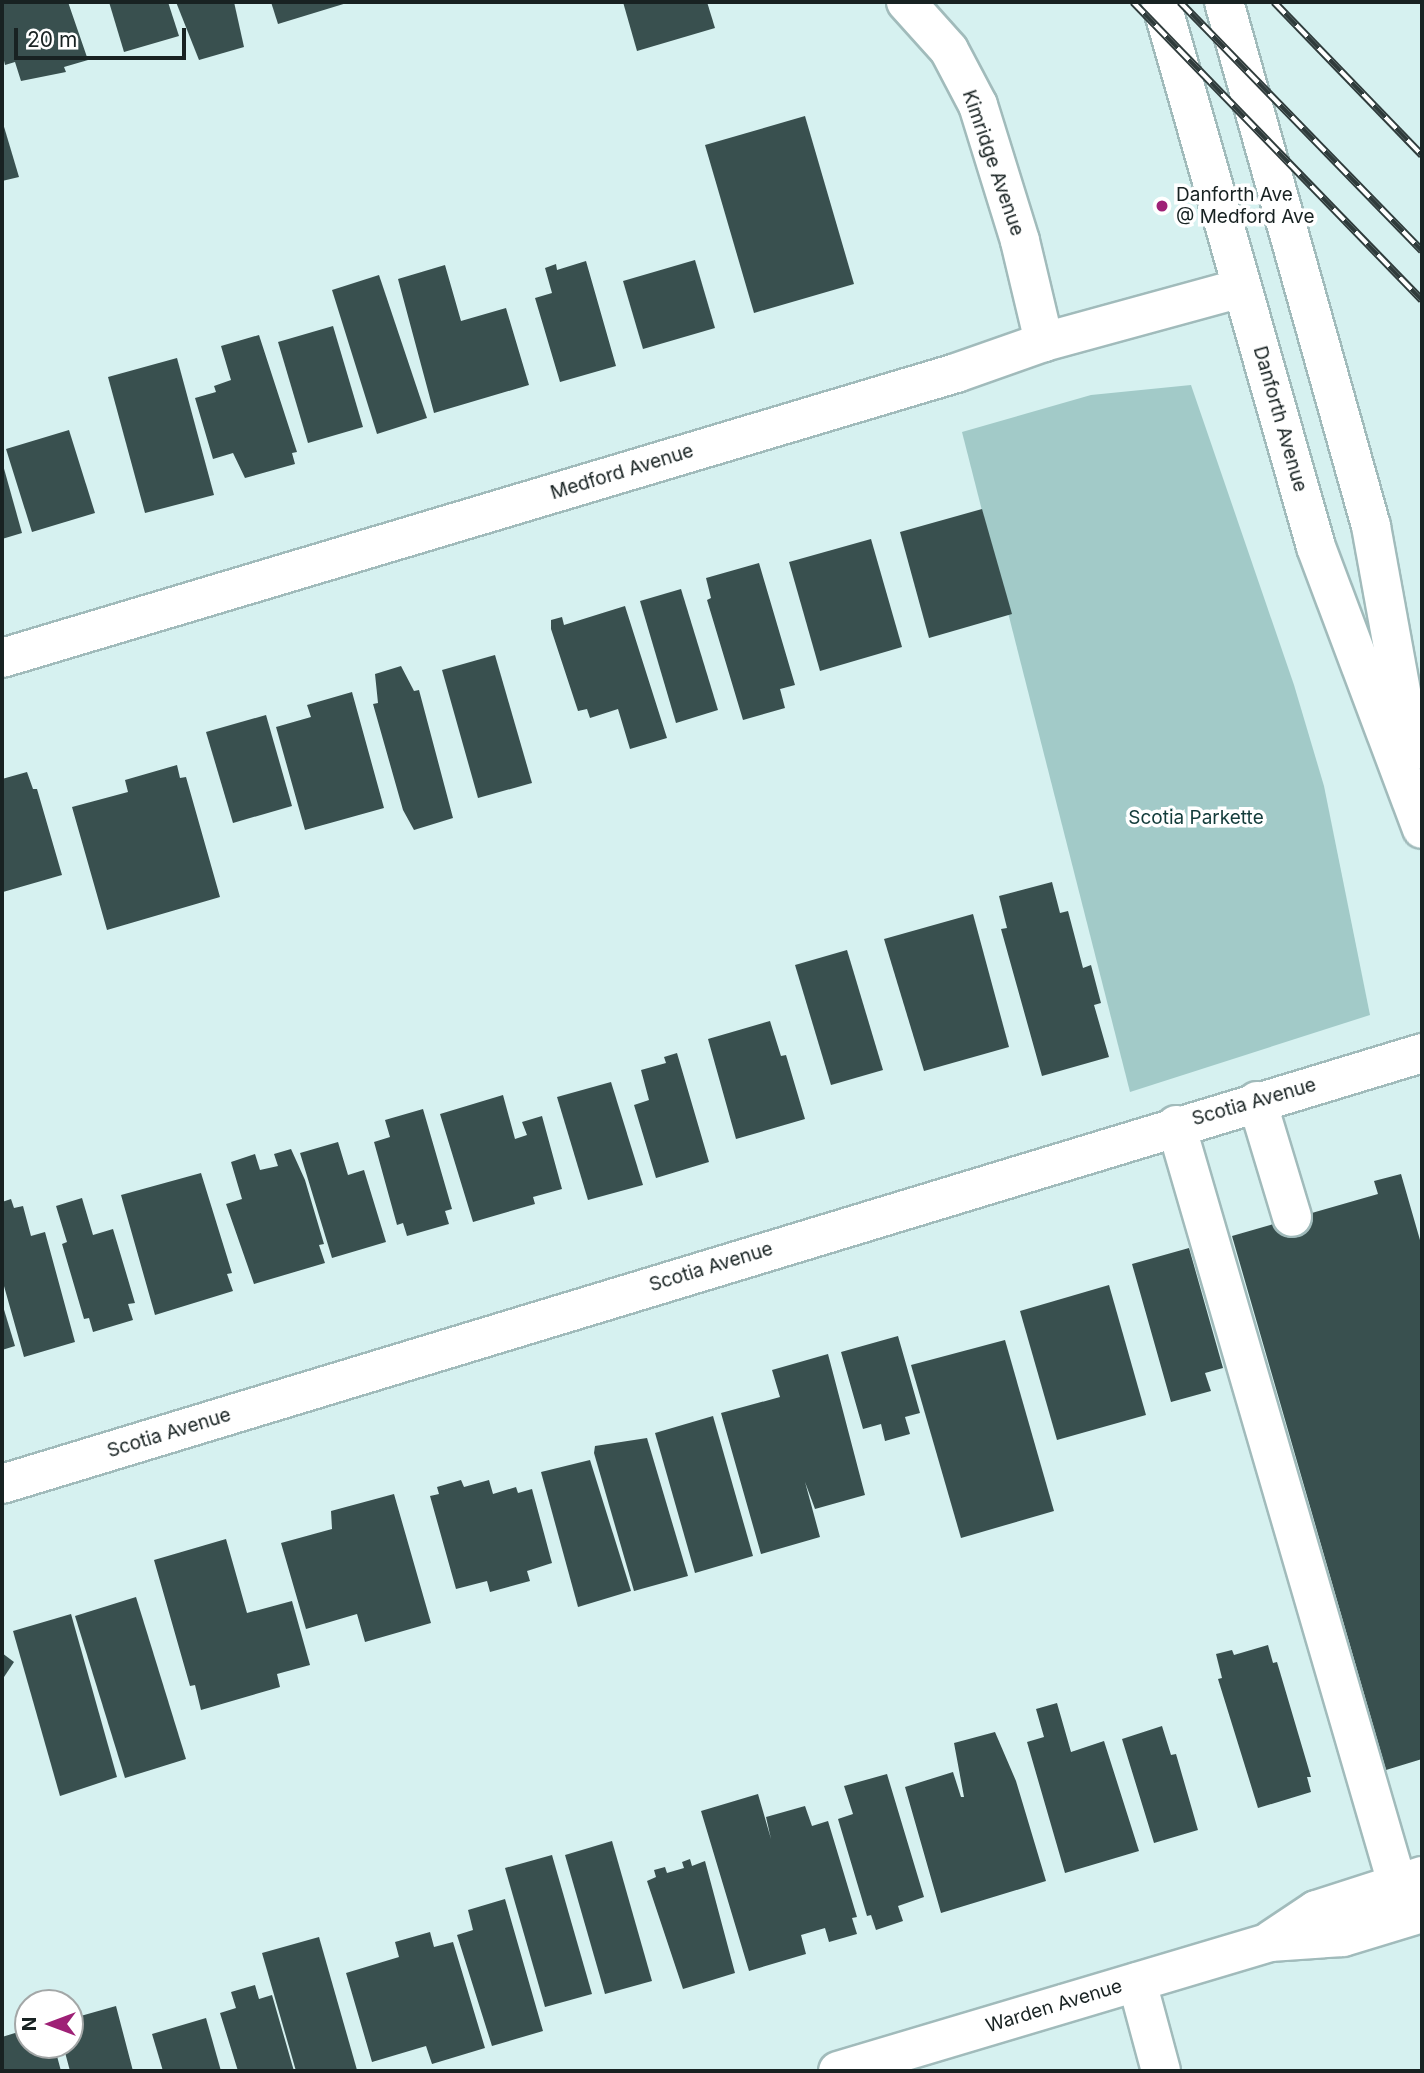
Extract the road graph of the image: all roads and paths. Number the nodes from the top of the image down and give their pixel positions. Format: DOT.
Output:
graph roads {
  1 [pos="906,2"];
  2 [pos="1161,2"];
  3 [pos="1224,2"];
  4 [pos="1242,288"];
  5 [pos="1044,342"];
  6 [pos="2,657"];
  7 [pos="1422,808"];
  8 [pos="1422,829"];
  9 [pos="1422,1053"];
  10 [pos="1257,1101"];
  11 [pos="1175,1125"];
  12 [pos="1292,1217"];
  13 [pos="2,1484"];
  14 [pos="1410,1879"];
  15 [pos="1422,1913"];
  16 [pos="1270,1941"];
  17 [pos="1137,1982"];
  18 [pos="838,2071"];
  19 [pos="1161,2071"];
  1 -- 5 [label="street, Kimridge Avenue"];
  2 -- 4 [label="street, Danforth Avenue"];
  3 -- 7 [label="street"];
  4 -- 5 [label="street, Medford Avenue"];
  4 -- 8 [label="street, Danforth Avenue"];
  5 -- 6 [label="street, Medford Avenue"];
  9 -- 10 [label="street, Scotia Avenue"];
  10 -- 11 [label="street, Scotia Avenue"];
  10 -- 12 [label="street"];
  11 -- 13 [label="street, Scotia Avenue"];
  11 -- 14 [label="street"];
  14 -- 16 [label="street, Warden Avenue"];
  15 -- 16 [label="street, Warden Avenue"];
  16 -- 17 [label="street, Warden Avenue"];
  17 -- 18 [label="street, Warden Avenue"];
  17 -- 19 [label="street"];
}
